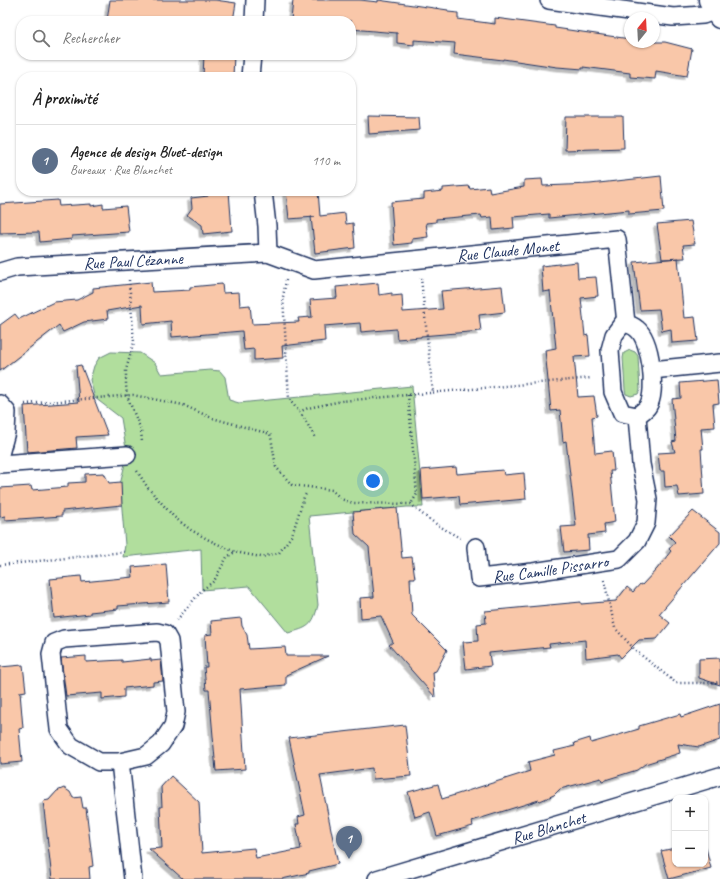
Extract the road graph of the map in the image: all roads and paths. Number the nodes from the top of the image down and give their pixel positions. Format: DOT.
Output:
graph roads {
  1 [pos="255,0"];
  2 [pos="549,0"];
  3 [pos="715,9"];
  4 [pos="254,16"];
  5 [pos="252,60"];
  6 [pos="250,72"];
  7 [pos="264,196"];
  8 [pos="268,253"];
  9 [pos="419,259"];
  10 [pos="128,261"];
  11 [pos="288,261"];
  12 [pos="314,270"];
  13 [pos="0,272"];
  14 [pos="626,324"];
  15 [pos="720,363"];
  16 [pos="652,370"];
  17 [pos="611,376"];
  18 [pos="433,393"];
  19 [pos="408,395"];
  20 [pos="127,396"];
  21 [pos="1,405"];
  22 [pos="299,412"];
  23 [pos="637,416"];
  24 [pos="316,439"];
  25 [pos="0,454"];
  26 [pos="127,455"];
  27 [pos="0,464"];
  28 [pos="306,494"];
  29 [pos="411,504"];
  30 [pos="476,547"];
  31 [pos="124,552"];
  32 [pos="235,552"];
  33 [pos="600,562"];
  34 [pos="0,565"];
  35 [pos="165,634"];
  36 [pos="720,682"];
  37 [pos="120,762"];
  38 [pos="720,776"];
  39 [pos="133,879"];
  40 [pos="377,879"];
  1 -- 4 [label="street"];
  2 -- 3 [label="street"];
  5 -- 6 [label="street"];
  7 -- 8 [label="street"];
  8 -- 10 [label="street, Rue Paul Cézanne"];
  8 -- 11 [label="street, Rue Paul Cézanne"];
  9 -- 12 [label="street, Rue Claude Monet"];
  9 -- 14 [label="street, Rue Claude Monet"];
  9 -- 18 [label="path"];
  10 -- 13 [label="street, Rue Paul Cézanne"];
  10 -- 20 [label="path"];
  11 -- 12 [label="street, Rue Paul Cézanne"];
  11 -- 22 [label="path"];
  14 -- 16 [label="street"];
  14 -- 17 [label="street"];
  15 -- 16 [label="street"];
  16 -- 23 [label="street"];
  17 -- 18 [label="path"];
  17 -- 23 [label="street"];
  18 -- 19 [label="path"];
  19 -- 22 [label="path"];
  19 -- 29 [label="path"];
  20 -- 21 [label="path"];
  20 -- 26 [label="path"];
  20 -- 29 [label="path"];
  21 -- 25 [label="street"];
  22 -- 24 [label="path"];
  23 -- 33 [label="street, Rue Camille Pissarro"];
  26 -- 27 [label="street"];
  26 -- 32 [label="path"];
  28 -- 32 [label="path"];
  29 -- 30 [label="path"];
  30 -- 33 [label="street, Rue Camille Pissarro"];
  31 -- 34 [label="path"];
  32 -- 35 [label="path"];
  33 -- 36 [label="path"];
  35 -- 37 [label="street"];
  35 -- 37 [label="street"];
  37 -- 39 [label="street"];
  38 -- 40 [label="street, Rue Blanchet"];
}
